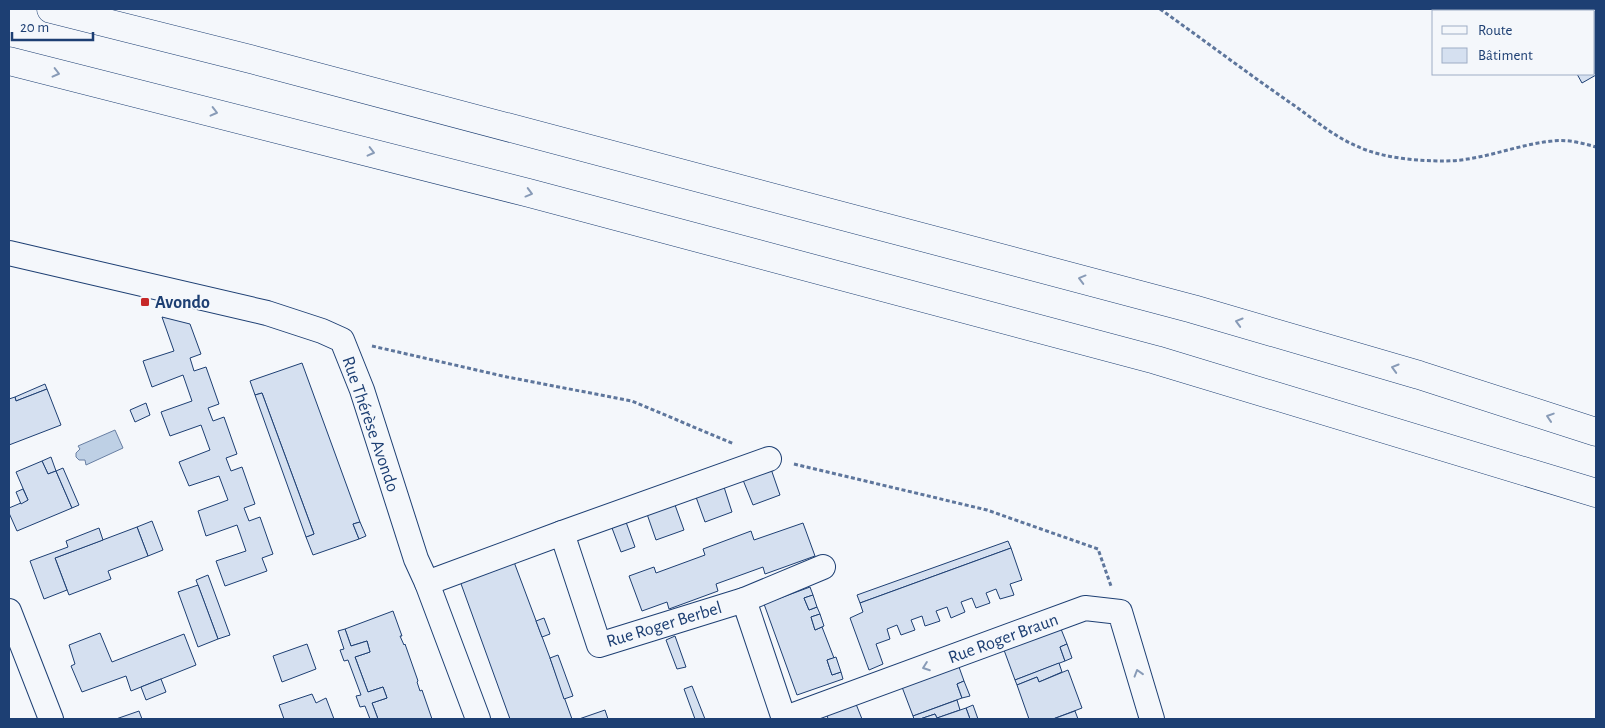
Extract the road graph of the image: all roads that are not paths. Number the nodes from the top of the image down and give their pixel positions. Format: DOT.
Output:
graph roads {
  1 [pos="51,9"];
  2 [pos="116,9"];
  3 [pos="254,60"];
  4 [pos="9,61"];
  5 [pos="9,252"];
  6 [pos="1596,432"];
  7 [pos="769,458"];
  8 [pos="1596,493"];
  9 [pos="562,532"];
  10 [pos="824,567"];
  11 [pos="426,583"];
  12 [pos="744,600"];
  13 [pos="9,611"];
  14 [pos="51,719"];
  15 [pos="478,719"];
  16 [pos="784,719"];
  17 [pos="1152,719"];
  1 -- 3 [label="highway"];
  2 -- 3 [label="highway"];
  6 -- 3 [label="highway, one-way"];
  4 -- 8 [label="highway, one-way"];
  5 -- 11 [label="street, Rue Thérèse Avondo"];
  7 -- 9 [label="street"];
  9 -- 11 [label="street"];
  9 -- 12 [label="street, Rue Roger Berbel"];
  10 -- 12 [label="street"];
  11 -- 15 [label="street, Rue Thérèse Avondo"];
  12 -- 16 [label="street, Rue Roger Berbel"];
  13 -- 14 [label="street"];
  17 -- 16 [label="street, Rue Roger Braun, one-way"];
}
